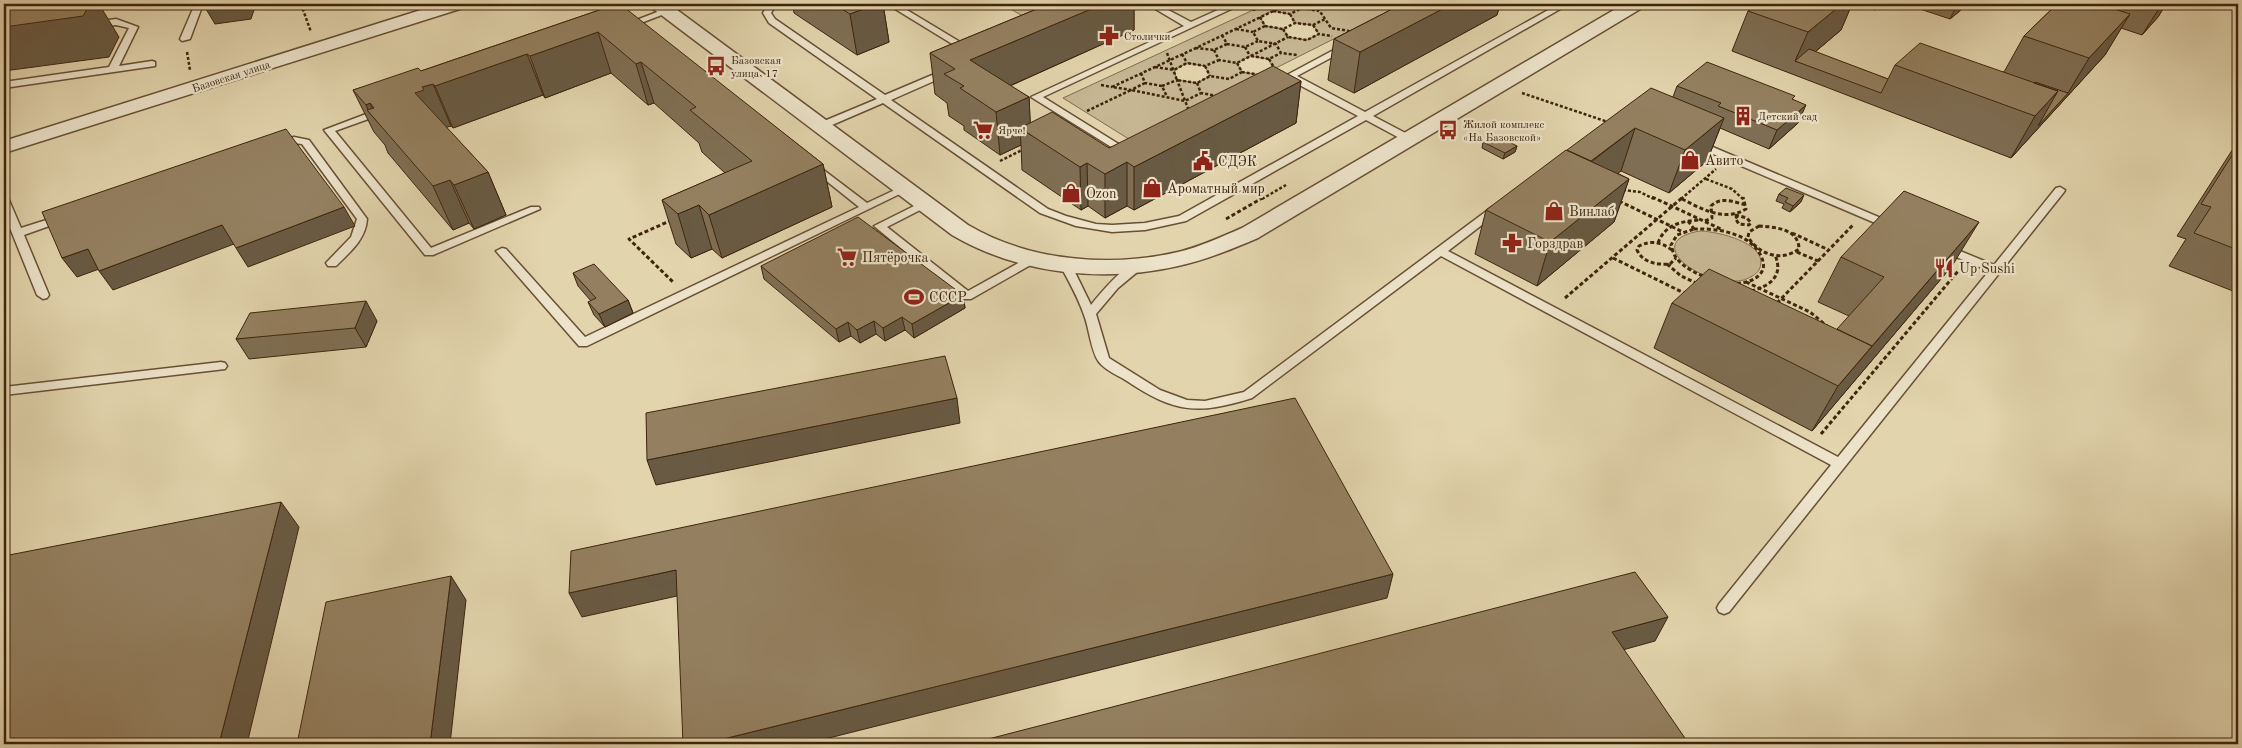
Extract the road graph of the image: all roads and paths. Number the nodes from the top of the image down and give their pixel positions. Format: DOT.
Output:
graph roads {
  1 [pos="199,4"];
  2 [pos="301,4"];
  3 [pos="457,4"];
  4 [pos="777,4"];
  5 [pos="891,4"];
  6 [pos="1150,4"];
  7 [pos="1238,4"];
  8 [pos="1288,4"];
  9 [pos="1299,4"];
  10 [pos="1314,4"];
  11 [pos="1565,4"];
  12 [pos="1636,4"];
  13 [pos="663,7"];
  14 [pos="1302,8"];
  15 [pos="1272,11"];
  16 [pos="1319,11"];
  17 [pos="1290,14"];
  18 [pos="1260,17"];
  19 [pos="1325,20"];
  20 [pos="1295,23"];
  21 [pos="1313,25"];
  22 [pos="1190,26"];
  23 [pos="1265,26"];
  24 [pos="81,27"];
  25 [pos="1357,27"];
  26 [pos="1236,29"];
  27 [pos="1283,29"];
  28 [pos="613,30"];
  29 [pos="1252,32"];
  30 [pos="1319,34"];
  31 [pos="1222,35"];
  32 [pos="312,37"];
  33 [pos="1337,37"];
  34 [pos="1288,38"];
  35 [pos="185,39"];
  36 [pos="1307,40"];
  37 [pos="1258,41"];
  38 [pos="1227,44"];
  39 [pos="1276,44"];
  40 [pos="1310,45"];
  41 [pos="1351,45"];
  42 [pos="1245,47"];
  43 [pos="1196,48"];
  44 [pos="1166,50"];
  45 [pos="1214,50"];
  46 [pos="1282,53"];
  47 [pos="1182,54"];
  48 [pos="1250,56"];
  49 [pos="1300,56"];
  50 [pos="980,58"];
  51 [pos="1269,59"];
  52 [pos="1170,60"];
  53 [pos="1219,60"];
  54 [pos="1187,63"];
  55 [pos="1237,63"];
  56 [pos="152,64"];
  57 [pos="1205,66"];
  58 [pos="1155,67"];
  59 [pos="113,69"];
  60 [pos="954,69"];
  61 [pos="1274,69"];
  62 [pos="1174,70"];
  63 [pos="1242,72"];
  64 [pos="1141,74"];
  65 [pos="190,75"];
  66 [pos="1210,76"];
  67 [pos="1290,76"];
  68 [pos="1229,79"];
  69 [pos="1254,79"];
  70 [pos="1177,80"];
  71 [pos="1145,83"];
  72 [pos="1196,83"];
  73 [pos="1094,84"];
  74 [pos="1232,84"];
  75 [pos="4,85"];
  76 [pos="1162,86"];
  77 [pos="1112,87"];
  78 [pos="1131,90"];
  79 [pos="1264,90"];
  80 [pos="1518,91"];
  81 [pos="1201,93"];
  82 [pos="1167,97"];
  83 [pos="884,99"];
  84 [pos="1213,100"];
  85 [pos="1185,101"];
  86 [pos="393,108"];
  87 [pos="1197,108"];
  88 [pos="1365,116"];
  89 [pos="1093,117"];
  90 [pos="1611,124"];
  91 [pos="821,126"];
  92 [pos="1409,139"];
  93 [pos="1686,139"];
  94 [pos="271,146"];
  95 [pos="4,147"];
  96 [pos="1026,148"];
  97 [pos="1141,153"];
  98 [pos="1730,158"];
  99 [pos="806,160"];
  100 [pos="984,169"];
  101 [pos="1706,179"];
  102 [pos="905,189"];
  103 [pos="2060,190"];
  104 [pos="1682,198"];
  105 [pos="4,200"];
  106 [pos="924,204"];
  107 [pos="1503,204"];
  108 [pos="1746,205"];
  109 [pos="866,207"];
  110 [pos="1673,207"];
  111 [pos="535,209"];
  112 [pos="1711,211"];
  113 [pos="74,214"];
  114 [pos="1864,214"];
  115 [pos="1736,216"];
  116 [pos="673,220"];
  117 [pos="1657,220"];
  118 [pos="1688,221"];
  119 [pos="1704,221"];
  120 [pos="1749,225"];
  121 [pos="1671,226"];
  122 [pos="1753,228"];
  123 [pos="1694,229"];
  124 [pos="1899,229"];
  125 [pos="1785,230"];
  126 [pos="1684,232"];
  127 [pos="18,233"];
  128 [pos="1736,236"];
  129 [pos="1658,243"];
  130 [pos="1934,244"];
  131 [pos="1755,247"];
  132 [pos="1672,250"];
  133 [pos="1829,250"];
  134 [pos="502,251"];
  135 [pos="1440,251"];
  136 [pos="1797,252"];
  137 [pos="1776,255"];
  138 [pos="1613,258"];
  139 [pos="1676,258"];
  140 [pos="1035,259"];
  141 [pos="1818,261"];
  142 [pos="332,263"];
  143 [pos="1064,263"];
  144 [pos="1667,264"];
  145 [pos="1138,265"];
  146 [pos="1962,266"];
  147 [pos="1996,270"];
  148 [pos="1746,282"];
  149 [pos="1701,285"];
  150 [pos="1740,287"];
  151 [pos="1723,288"];
  152 [pos="1761,289"];
  153 [pos="685,294"];
  154 [pos="1748,294"];
  155 [pos="43,295"];
  156 [pos="1694,297"];
  157 [pos="1781,298"];
  158 [pos="1774,305"];
  159 [pos="1552,310"];
  160 [pos="1090,314"];
  161 [pos="1830,332"];
  162 [pos="221,366"];
  163 [pos="4,391"];
  164 [pos="1810,448"];
  165 [pos="1840,464"];
  166 [pos="1724,608"];
  1 -- 35 [label="lane"];
  2 -- 32 [label="path"];
  3 -- 95 [label="street, Базовская улица"];
  4 -- 83 [label="lane"];
  5 -- 50 [label="lane"];
  6 -- 22 [label="lane"];
  7 -- 22 [label="lane"];
  8 -- 15 [label="path"];
  9 -- 14 [label="path"];
  10 -- 16 [label="path"];
  11 -- 88 [label="lane"];
  12 -- 92 [label="street"];
  13 -- 28 [label="lane"];
  13 -- 91 [label="street"];
  14 -- 16 [label="path"];
  14 -- 17 [label="path"];
  15 -- 17 [label="path"];
  15 -- 18 [label="path"];
  16 -- 19 [label="path"];
  17 -- 20 [label="path"];
  18 -- 23 [label="path"];
  18 -- 26 [label="path"];
  19 -- 21 [label="path"];
  19 -- 25 [label="path"];
  20 -- 21 [label="path"];
  20 -- 27 [label="path"];
  21 -- 30 [label="path"];
  22 -- 97 [label="lane"];
  23 -- 27 [label="path"];
  23 -- 29 [label="path"];
  24 -- 59 [label="lane"];
  26 -- 29 [label="path"];
  26 -- 31 [label="path"];
  27 -- 34 [label="path"];
  29 -- 37 [label="path"];
  30 -- 33 [label="path"];
  30 -- 36 [label="path"];
  31 -- 38 [label="path"];
  31 -- 43 [label="path"];
  34 -- 36 [label="path"];
  34 -- 39 [label="path"];
  35 -- 65 [label="path"];
  36 -- 40 [label="path"];
  37 -- 39 [label="path"];
  37 -- 42 [label="path"];
  38 -- 42 [label="path"];
  38 -- 45 [label="path"];
  39 -- 46 [label="path"];
  39 -- 48 [label="path"];
  41 -- 67 [label="lane"];
  42 -- 48 [label="path"];
  43 -- 45 [label="path"];
  43 -- 47 [label="path"];
  44 -- 52 [label="path"];
  45 -- 53 [label="path"];
  46 -- 49 [label="path"];
  46 -- 51 [label="path"];
  47 -- 52 [label="path"];
  47 -- 54 [label="path"];
  48 -- 51 [label="path"];
  48 -- 55 [label="path"];
  51 -- 61 [label="path"];
  52 -- 58 [label="path"];
  52 -- 62 [label="path"];
  53 -- 55 [label="path"];
  53 -- 57 [label="path"];
  54 -- 57 [label="path"];
  54 -- 62 [label="path"];
  55 -- 63 [label="path"];
  56 -- 59 [label="lane"];
  57 -- 66 [label="path"];
  58 -- 62 [label="path"];
  58 -- 64 [label="path"];
  59 -- 75 [label="lane"];
  60 -- 83 [label="lane"];
  62 -- 70 [label="path"];
  63 -- 68 [label="path"];
  63 -- 69 [label="path"];
  64 -- 71 [label="path"];
  64 -- 77 [label="path"];
  66 -- 68 [label="path"];
  66 -- 72 [label="path"];
  67 -- 79 [label="lane"];
  67 -- 88 [label="lane"];
  68 -- 74 [label="path"];
  70 -- 72 [label="path"];
  70 -- 76 [label="path"];
  70 -- 85 [label="path"];
  71 -- 76 [label="path"];
  71 -- 78 [label="path"];
  72 -- 81 [label="path"];
  73 -- 77 [label="path"];
  76 -- 82 [label="path"];
  77 -- 78 [label="path"];
  78 -- 82 [label="path"];
  78 -- 89 [label="path"];
  80 -- 90 [label="path"];
  81 -- 84 [label="path"];
  81 -- 85 [label="path"];
  82 -- 85 [label="path"];
  83 -- 91 [label="lane"];
  83 -- 100 [label="lane"];
  85 -- 87 [label="path"];
  86 -- 111 [label="lane"];
  88 -- 92 [label="lane"];
  88 -- 100 [label="lane"];
  91 -- 102 [label="street"];
  92 -- 145 [label="street"];
  93 -- 98 [label="lane"];
  94 -- 142 [label="lane"];
  96 -- 100 [label="path"];
  98 -- 101 [label="path"];
  98 -- 114 [label="lane"];
  99 -- 109 [label="lane"];
  101 -- 104 [label="path"];
  101 -- 108 [label="path"];
  102 -- 106 [label="street"];
  102 -- 109 [label="lane"];
  103 -- 147 [label="lane"];
  104 -- 110 [label="path"];
  104 -- 112 [label="path"];
  105 -- 127 [label="lane"];
  106 -- 140 [label="street"];
  106 -- 140 [label="lane"];
  107 -- 135 [label="lane"];
  108 -- 112 [label="path"];
  108 -- 115 [label="path"];
  109 -- 153 [label="lane"];
  110 -- 117 [label="path"];
  110 -- 117 [label="path"];
  110 -- 119 [label="path"];
  112 -- 115 [label="path"];
  112 -- 119 [label="path"];
  113 -- 127 [label="lane"];
  114 -- 124 [label="lane"];
  114 -- 133 [label="path"];
  115 -- 120 [label="path"];
  115 -- 120 [label="path"];
  116 -- 153 [label="path"];
  117 -- 121 [label="path"];
  117 -- 138 [label="path"];
  118 -- 119 [label="path"];
  118 -- 121 [label="path"];
  118 -- 123 [label="path"];
  119 -- 128 [label="path"];
  120 -- 122 [label="path"];
  121 -- 126 [label="path"];
  121 -- 129 [label="path"];
  122 -- 125 [label="path"];
  122 -- 131 [label="path"];
  123 -- 126 [label="path"];
  123 -- 128 [label="path"];
  125 -- 133 [label="path"];
  125 -- 136 [label="path"];
  126 -- 132 [label="path"];
  127 -- 155 [label="lane"];
  128 -- 131 [label="path"];
  129 -- 132 [label="path"];
  129 -- 144 [label="path"];
  130 -- 147 [label="lane"];
  131 -- 137 [label="path"];
  131 -- 148 [label="path"];
  132 -- 139 [label="path"];
  133 -- 141 [label="path"];
  134 -- 153 [label="lane"];
  135 -- 159 [label="lane"];
  135 -- 160 [label="lane"];
  136 -- 137 [label="path"];
  136 -- 141 [label="path"];
  137 -- 152 [label="path"];
  138 -- 156 [label="path"];
  138 -- 159 [label="path"];
  139 -- 144 [label="path"];
  139 -- 148 [label="path"];
  140 -- 143 [label="street"];
  141 -- 157 [label="path"];
  143 -- 145 [label="street"];
  143 -- 160 [label="lane"];
  144 -- 149 [label="path"];
  145 -- 160 [label="lane"];
  146 -- 164 [label="path"];
  147 -- 165 [label="lane"];
  148 -- 152 [label="path"];
  150 -- 151 [label="path"];
  152 -- 154 [label="path"];
  152 -- 157 [label="path"];
  157 -- 158 [label="path"];
  157 -- 161 [label="path"];
  159 -- 164 [label="lane"];
  162 -- 163 [label="lane"];
  164 -- 165 [label="lane"];
  165 -- 166 [label="lane"];
}
